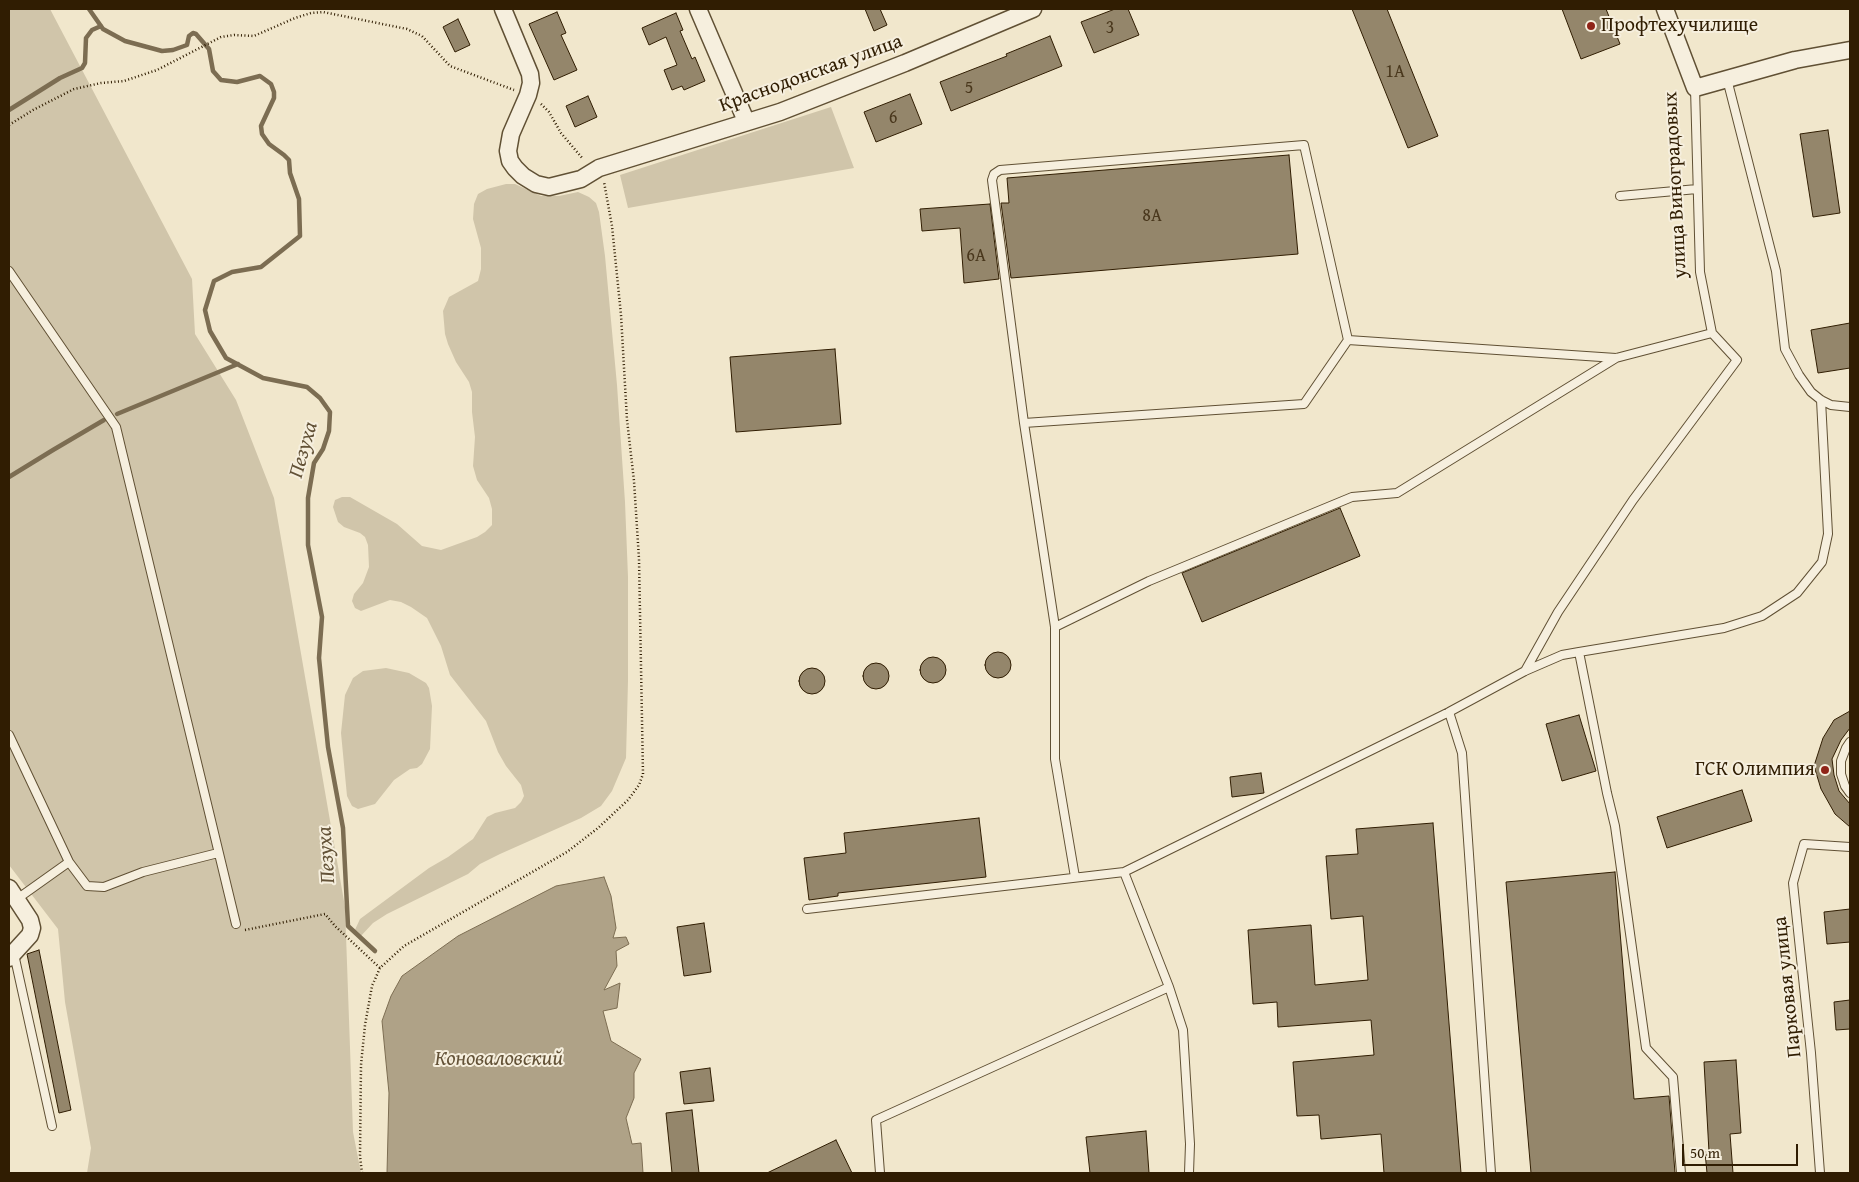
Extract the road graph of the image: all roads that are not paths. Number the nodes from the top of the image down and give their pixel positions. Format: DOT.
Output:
graph roads {
  1 [pos="503,9"];
  2 [pos="698,9"];
  3 [pos="1033,9"];
  4 [pos="1664,9"];
  5 [pos="1850,50"];
  6 [pos="1727,79"];
  7 [pos="1695,88"];
  8 [pos="746,121"];
  9 [pos="1697,189"];
  10 [pos="1620,196"];
  11 [pos="9,271"];
  12 [pos="1712,333"];
  13 [pos="1348,340"];
  14 [pos="1616,358"];
  15 [pos="1821,400"];
  16 [pos="1850,407"];
  17 [pos="1024,423"];
  18 [pos="1055,627"];
  19 [pos="1579,652"];
  20 [pos="1525,671"];
  21 [pos="1449,712"];
  22 [pos="9,735"];
  23 [pos="1850,742"];
  24 [pos="1850,793"];
  25 [pos="1850,847"];
  26 [pos="218,853"];
  27 [pos="69,862"];
  28 [pos="1124,872"];
  29 [pos="1075,877"];
  30 [pos="13,894"];
  31 [pos="807,909"];
  32 [pos="236,924"];
  33 [pos="11,956"];
  34 [pos="1169,987"];
  35 [pos="52,1126"];
  36 [pos="880,1173"];
  37 [pos="1189,1173"];
  38 [pos="1491,1173"];
  39 [pos="1681,1173"];
  40 [pos="1820,1173"];
  1 -- 8 [label="street, Краснодонская улица"];
  2 -- 8 [label="street"];
  3 -- 8 [label="street, Краснодонская улица"];
  4 -- 7 [label="street, улица Виноградовых"];
  5 -- 6 [label="street"];
  6 -- 7 [label="street"];
  6 -- 15 [label="lane"];
  7 -- 9 [label="lane, улица Виноградовых"];
  9 -- 10 [label="lane"];
  9 -- 12 [label="lane, улица Виноградовых"];
  11 -- 26 [label="lane"];
  12 -- 14 [label="lane"];
  12 -- 20 [label="lane"];
  13 -- 14 [label="lane"];
  13 -- 17 [label="lane"];
  13 -- 17 [label="lane"];
  14 -- 18 [label="lane"];
  15 -- 16 [label="lane"];
  15 -- 19 [label="lane"];
  17 -- 18 [label="lane"];
  18 -- 29 [label="lane"];
  19 -- 20 [label="lane"];
  19 -- 39 [label="lane"];
  20 -- 21 [label="lane"];
  21 -- 28 [label="lane"];
  21 -- 38 [label="lane"];
  22 -- 27 [label="lane"];
  23 -- 24 [label="lane"];
  25 -- 40 [label="lane, Парковая улица"];
  26 -- 27 [label="lane"];
  26 -- 32 [label="lane"];
  27 -- 30 [label="lane"];
  28 -- 29 [label="lane"];
  28 -- 34 [label="lane"];
  29 -- 31 [label="lane"];
  30 -- 33 [label="street"];
  33 -- 35 [label="lane"];
  34 -- 36 [label="lane"];
  34 -- 37 [label="lane"];
}
